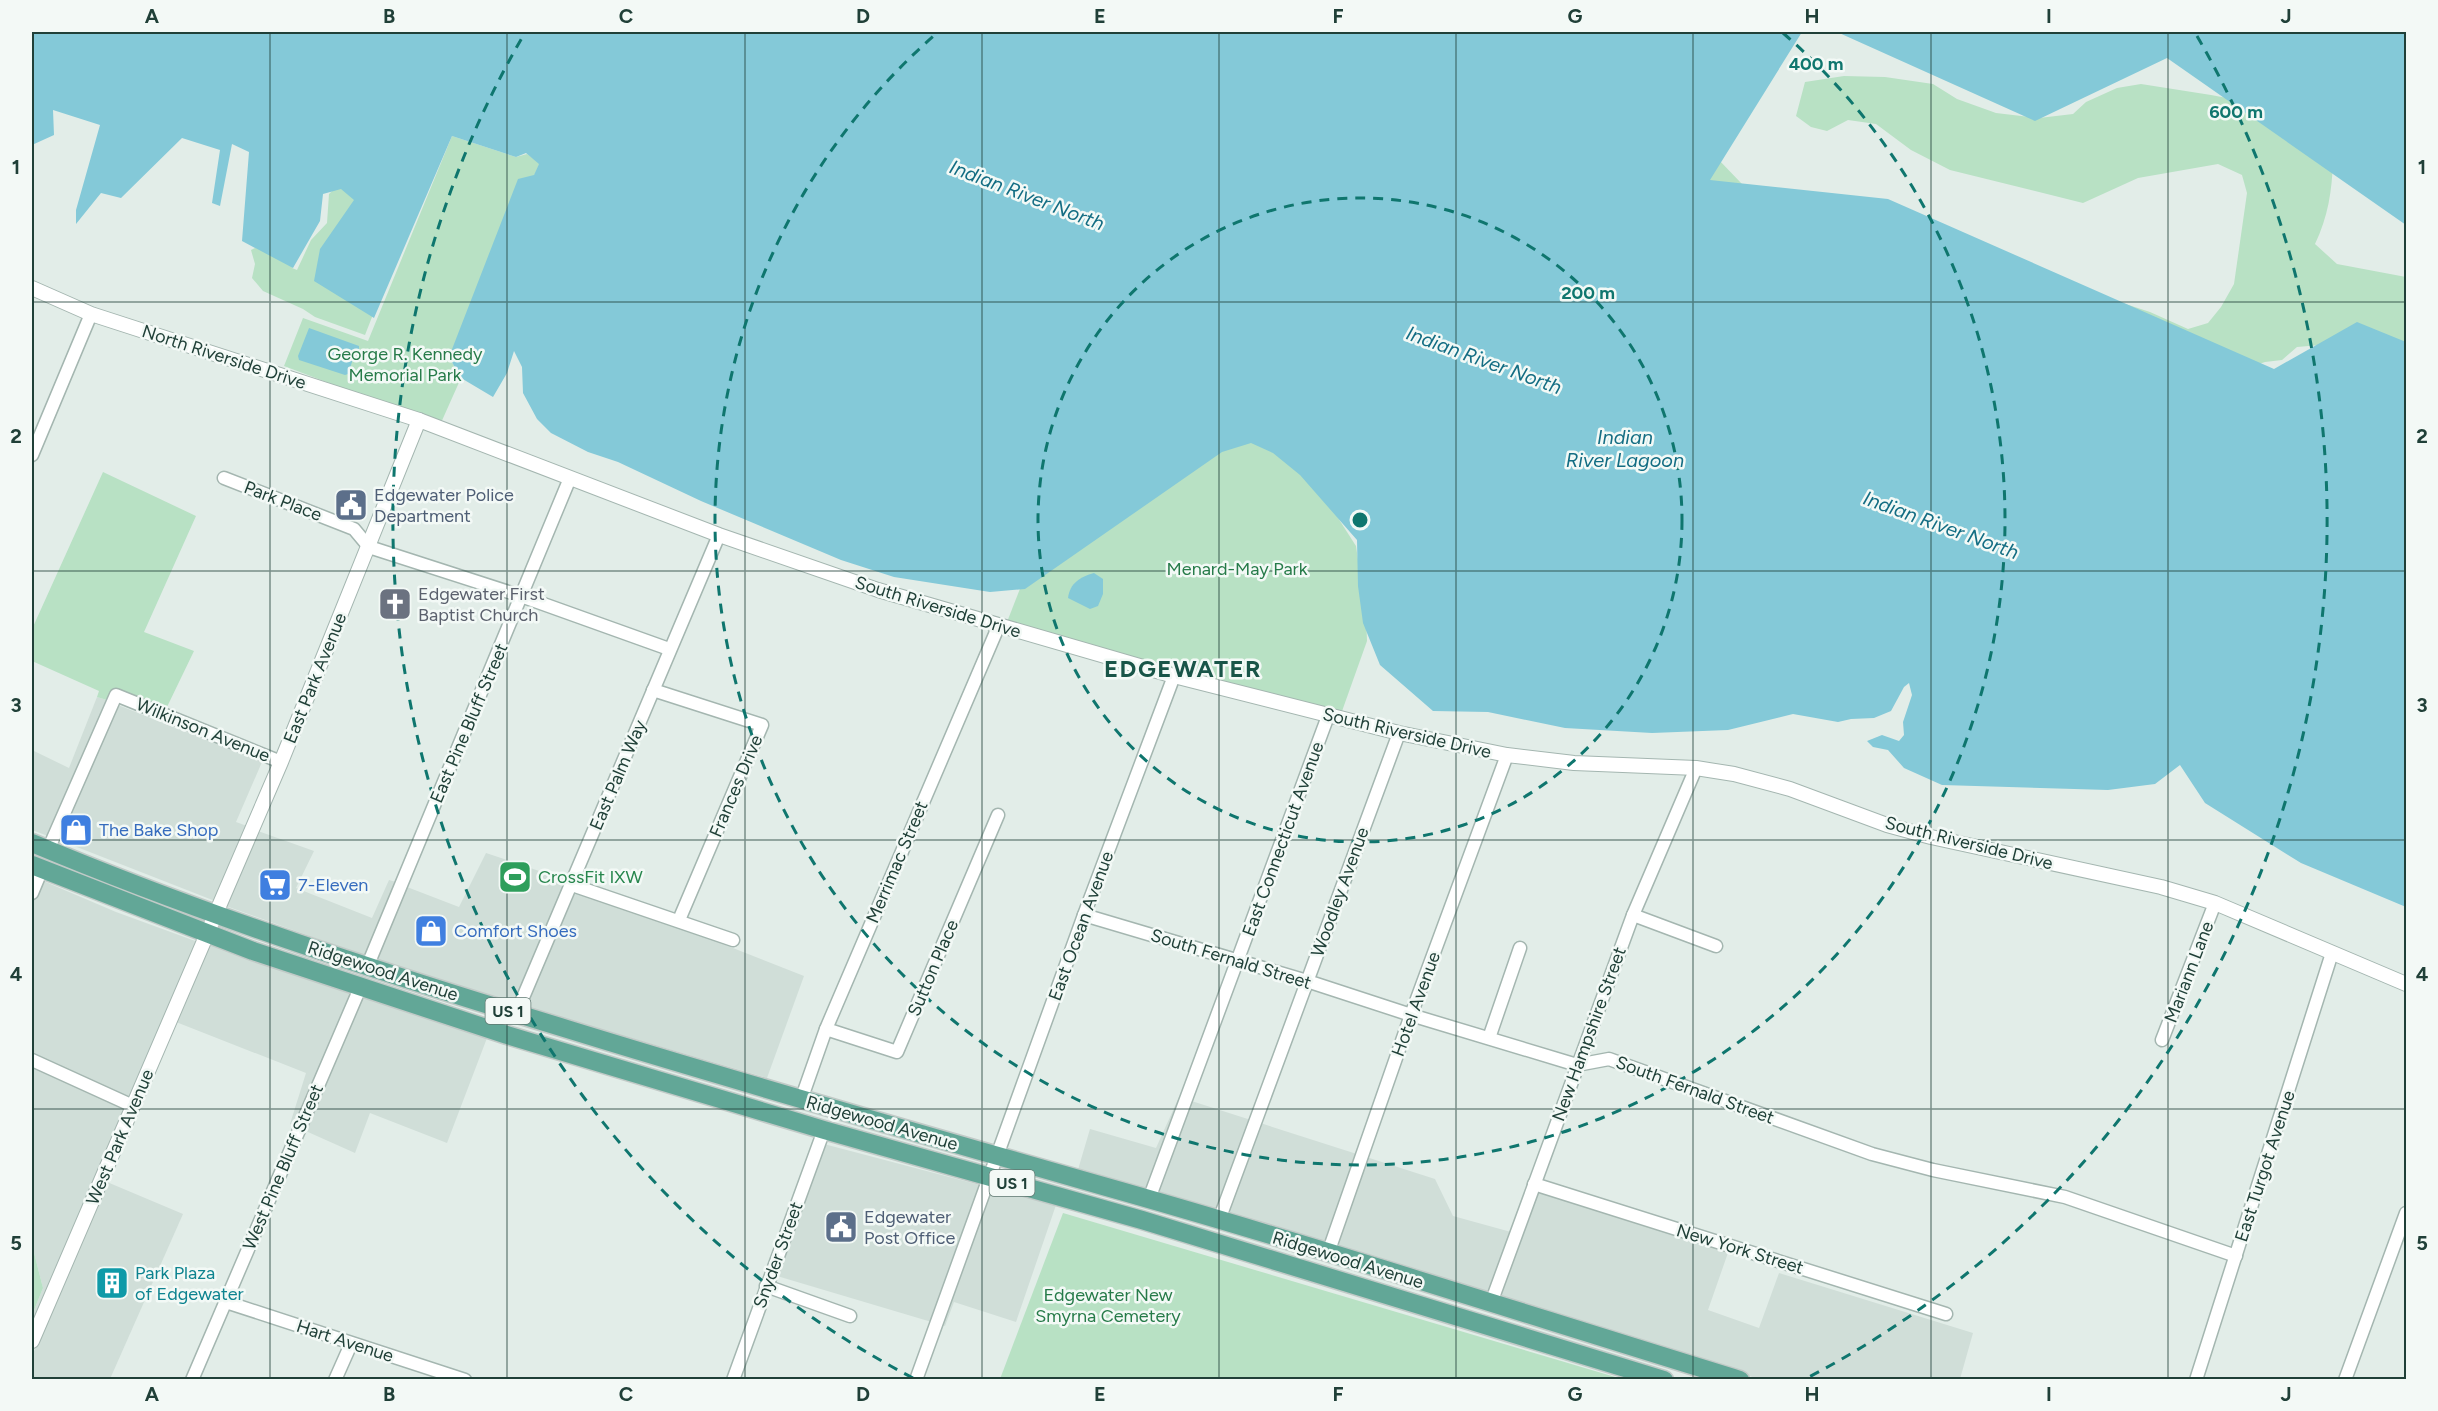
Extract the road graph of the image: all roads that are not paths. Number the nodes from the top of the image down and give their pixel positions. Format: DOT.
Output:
graph roads {
  1 [pos="32,288"];
  2 [pos="91,314"];
  3 [pos="418,420"];
  4 [pos="32,455"];
  5 [pos="224,478"];
  6 [pos="570,478"];
  7 [pos="719,535"];
  8 [pos="369,547"];
  9 [pos="521,596"];
  10 [pos="999,625"];
  11 [pos="669,649"];
  12 [pos="1174,676"];
  13 [pos="653,690"];
  14 [pos="1328,716"];
  15 [pos="1399,733"];
  16 [pos="1507,755"];
  17 [pos="281,762"];
  18 [pos="1696,768"];
  19 [pos="998,815"];
  20 [pos="40,847"];
  21 [pos="37,867"];
  22 [pos="572,885"];
  23 [pos="32,893"];
  24 [pos="2215,903"];
  25 [pos="216,914"];
  26 [pos="1084,915"];
  27 [pos="1633,915"];
  28 [pos="679,920"];
  29 [pos="208,934"];
  30 [pos="733,940"];
  31 [pos="1716,946"];
  32 [pos="1520,948"];
  33 [pos="2332,953"];
  34 [pos="1238,961"];
  35 [pos="367,967"];
  36 [pos="1307,981"];
  37 [pos="2406,984"];
  38 [pos="369,990"];
  39 [pos="516,1014"];
  40 [pos="1412,1015"];
  41 [pos="826,1029"];
  42 [pos="1489,1038"];
  43 [pos="2162,1041"];
  44 [pos="32,1060"];
  45 [pos="1578,1065"];
  46 [pos="612,1067"];
  47 [pos="725,1078"];
  48 [pos="801,1100"];
  49 [pos="133,1106"];
  50 [pos="824,1130"];
  51 [pos="998,1156"];
  52 [pos="990,1177"];
  53 [pos="1534,1184"];
  54 [pos="1149,1199"];
  55 [pos="2406,1213"];
  56 [pos="1219,1220"];
  57 [pos="1328,1253"];
  58 [pos="2236,1256"];
  59 [pos="1346,1282"];
  60 [pos="766,1286"];
  61 [pos="226,1302"];
  62 [pos="1487,1302"];
  63 [pos="1946,1314"];
  64 [pos="850,1316"];
  65 [pos="1502,1330"];
  66 [pos="32,1341"];
  67 [pos="351,1344"];
  68 [pos="1656,1354"];
  69 [pos="917,1379"];
  70 [pos="192,1380"];
  71 [pos="336,1380"];
  72 [pos="465,1380"];
  73 [pos="733,1380"];
  74 [pos="1664,1380"];
  75 [pos="1740,1380"];
  76 [pos="2196,1380"];
  77 [pos="2345,1380"];
  1 -- 2 [label="street, North Riverside Drive"];
  2 -- 3 [label="street, North Riverside Drive"];
  2 -- 4 [label="street"];
  3 -- 6 [label="street, South Riverside Drive"];
  3 -- 8 [label="street, East Park Avenue"];
  5 -- 8 [label="street, Park Place"];
  6 -- 7 [label="street, South Riverside Drive"];
  6 -- 9 [label="street, East Pine Bluff Street"];
  7 -- 10 [label="street, South Riverside Drive"];
  7 -- 11 [label="street, East Palm Way"];
  8 -- 9 [label="street"];
  8 -- 17 [label="street, East Park Avenue"];
  9 -- 11 [label="street"];
  9 -- 35 [label="street, East Pine Bluff Street"];
  10 -- 12 [label="street, South Riverside Drive"];
  10 -- 41 [label="street, Merrimac Street"];
  11 -- 13 [label="street, East Palm Way"];
  12 -- 14 [label="street, South Riverside Drive"];
  12 -- 26 [label="street, East Ocean Avenue"];
  13 -- 22 [label="street, East Palm Way"];
  13 -- 28 [label="street, Frances Drive"];
  14 -- 15 [label="street, South Riverside Drive"];
  14 -- 34 [label="street, East Connecticut Avenue"];
  15 -- 16 [label="street, South Riverside Drive"];
  15 -- 36 [label="street, Woodley Avenue"];
  16 -- 18 [label="street, South Riverside Drive"];
  16 -- 40 [label="street, Hotel Avenue"];
  17 -- 20 [label="street, Wilkinson Avenue"];
  17 -- 25 [label="street, East Park Avenue"];
  18 -- 24 [label="street, South Riverside Drive"];
  18 -- 27 [label="street, New Hampshire Street"];
  19 -- 41 [label="street, Sutton Place"];
  20 -- 25 [label="main road, Ridgewood Avenue / US 1"];
  21 -- 23 [label="street"];
  21 -- 29 [label="main road, Ridgewood Avenue / US 1"];
  22 -- 28 [label="street"];
  22 -- 39 [label="street, East Palm Way"];
  24 -- 33 [label="street, South Riverside Drive"];
  24 -- 43 [label="street, Mariann Lane"];
  25 -- 29 [label="street, East Park Avenue"];
  25 -- 35 [label="main road, Ridgewood Avenue / US 1"];
  26 -- 34 [label="street, South Fernald Street"];
  26 -- 51 [label="street, East Ocean Avenue"];
  27 -- 31 [label="street"];
  27 -- 45 [label="street, New Hampshire Street"];
  28 -- 30 [label="street"];
  29 -- 38 [label="main road, Ridgewood Avenue / US 1"];
  29 -- 49 [label="street, West Park Avenue"];
  32 -- 42 [label="street"];
  33 -- 37 [label="street, South Riverside Drive"];
  33 -- 58 [label="street, East Turgot Avenue"];
  34 -- 36 [label="street, South Fernald Street"];
  34 -- 54 [label="street, East Connecticut Avenue"];
  35 -- 39 [label="main road, Ridgewood Avenue / US 1"];
  36 -- 40 [label="street, South Fernald Street"];
  36 -- 56 [label="street, Woodley Avenue"];
  38 -- 39 [label="main road"];
  38 -- 46 [label="main road, Ridgewood Avenue / US 1"];
  38 -- 61 [label="street, West Pine Bluff Street"];
  39 -- 47 [label="main road, Ridgewood Avenue / US 1"];
  40 -- 42 [label="street, South Fernald Street"];
  40 -- 57 [label="street, Hotel Avenue"];
  41 -- 48 [label="street, Merrimac Street"];
  42 -- 45 [label="street, South Fernald Street"];
  44 -- 49 [label="street"];
  45 -- 53 [label="street, New Hampshire Street"];
  45 -- 58 [label="street, South Fernald Street"];
  46 -- 47 [label="main road"];
  46 -- 50 [label="main road, Ridgewood Avenue / US 1"];
  47 -- 48 [label="main road, Ridgewood Avenue / US 1"];
  48 -- 51 [label="main road, Ridgewood Avenue / US 1"];
  49 -- 66 [label="street, West Park Avenue"];
  50 -- 52 [label="main road, Ridgewood Avenue / US 1"];
  50 -- 60 [label="street, Snyder Street"];
  51 -- 52 [label="street, East Ocean Avenue"];
  51 -- 54 [label="main road, Ridgewood Avenue / US 1"];
  52 -- 59 [label="main road, Ridgewood Avenue / US 1"];
  52 -- 69 [label="street, East Ocean Avenue"];
  53 -- 62 [label="street, New Hampshire Street"];
  53 -- 63 [label="street, New York Street"];
  54 -- 56 [label="main road, Ridgewood Avenue / US 1"];
  55 -- 77 [label="street"];
  56 -- 57 [label="main road, Ridgewood Avenue / US 1"];
  57 -- 62 [label="main road, Ridgewood Avenue / US 1"];
  58 -- 76 [label="street, East Turgot Avenue"];
  59 -- 62 [label="main road"];
  59 -- 65 [label="main road, Ridgewood Avenue / US 1"];
  60 -- 64 [label="street"];
  60 -- 73 [label="street, Snyder Street"];
  61 -- 67 [label="street, Hart Avenue"];
  61 -- 70 [label="street, West Pine Bluff Street"];
  62 -- 68 [label="main road, Ridgewood Avenue / US 1"];
  65 -- 68 [label="main road"];
  65 -- 74 [label="main road, Ridgewood Avenue / US 1"];
  67 -- 71 [label="street"];
  67 -- 72 [label="street, Hart Avenue"];
  68 -- 75 [label="main road, Ridgewood Avenue / US 1"];
}
